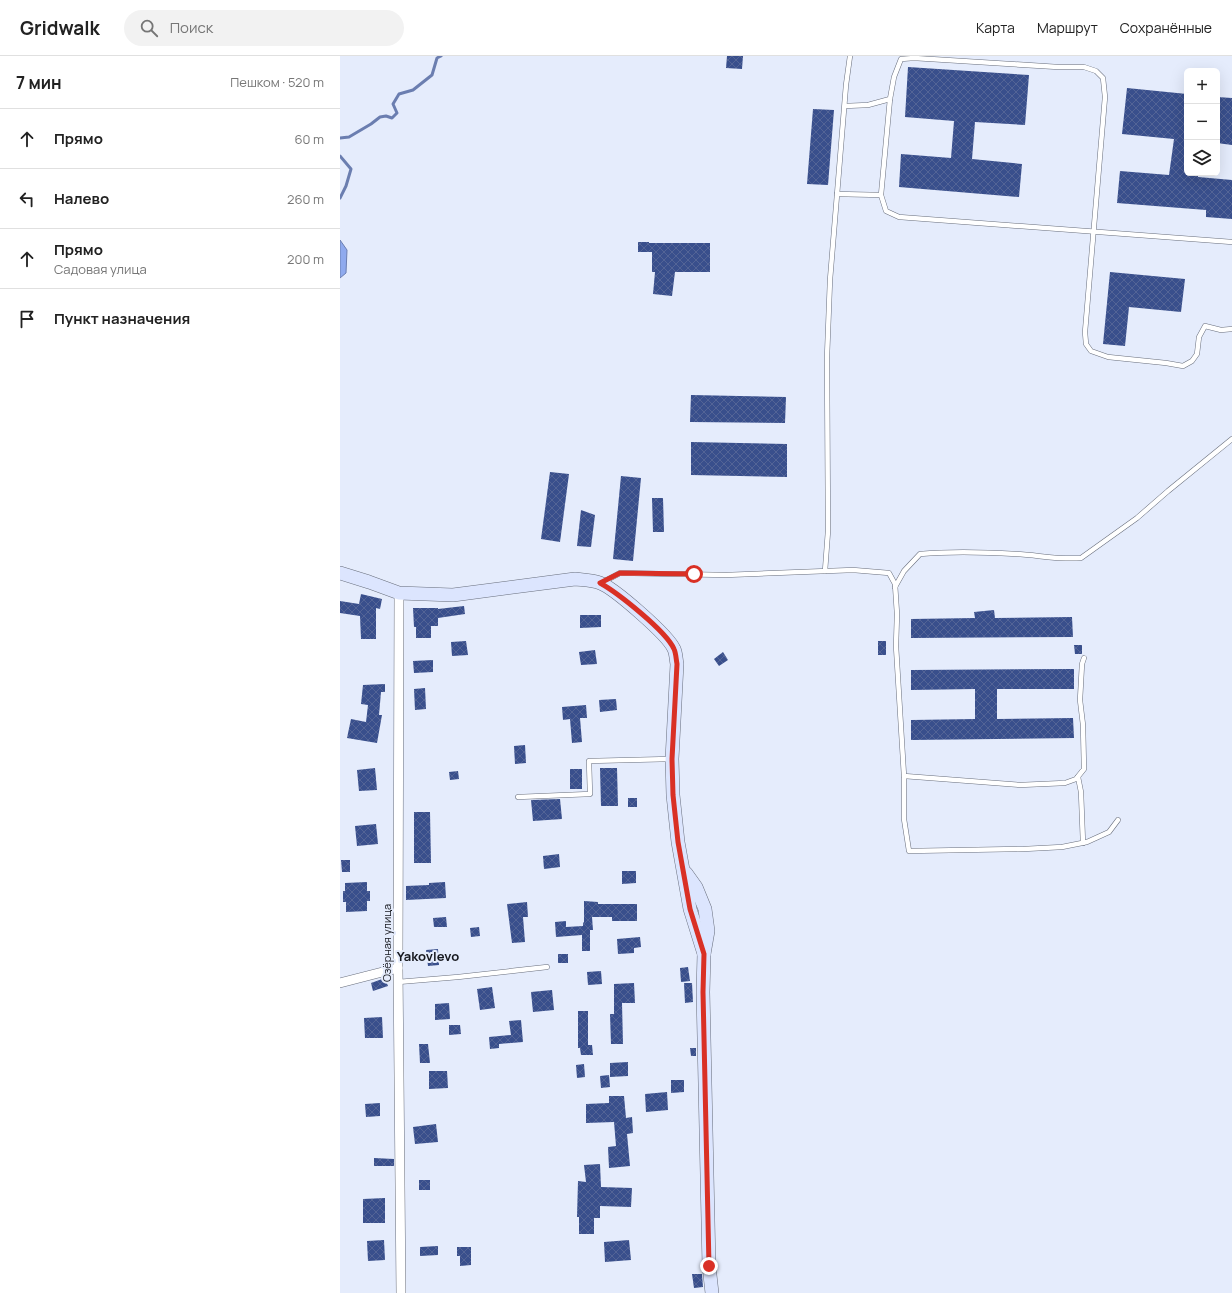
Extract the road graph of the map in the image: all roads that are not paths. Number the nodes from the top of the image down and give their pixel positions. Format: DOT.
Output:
graph roads {
  1 [pos="850,56"];
  2 [pos="890,100"];
  3 [pos="845,106"];
  4 [pos="836,194"];
  5 [pos="881,195"];
  6 [pos="1094,231"];
  7 [pos="1232,242"];
  8 [pos="1232,329"];
  9 [pos="1232,439"];
  10 [pos="825,571"];
  11 [pos="340,573"];
  12 [pos="600,583"];
  13 [pos="895,588"];
  14 [pos="399,593"];
  15 [pos="1084,658"];
  16 [pos="672,759"];
  17 [pos="904,776"];
  18 [pos="1078,776"];
  19 [pos="518,797"];
  20 [pos="1118,820"];
  21 [pos="1083,843"];
  22 [pos="547,967"];
  23 [pos="398,968"];
  24 [pos="398,982"];
  25 [pos="340,984"];
  26 [pos="401,1293"];
  27 [pos="712,1293"];
  1 -- 3 [label="lane"];
  2 -- 3 [label="lane"];
  2 -- 5 [label="lane"];
  2 -- 6 [label="lane"];
  3 -- 4 [label="lane"];
  4 -- 5 [label="lane"];
  4 -- 10 [label="lane"];
  5 -- 6 [label="lane"];
  6 -- 7 [label="lane"];
  6 -- 8 [label="lane"];
  9 -- 13 [label="lane"];
  10 -- 12 [label="lane"];
  10 -- 13 [label="lane"];
  11 -- 14 [label="street"];
  12 -- 14 [label="street"];
  12 -- 16 [label="street"];
  13 -- 17 [label="lane"];
  14 -- 23 [label="street, Озёрная улица"];
  15 -- 18 [label="lane"];
  16 -- 19 [label="lane"];
  16 -- 27 [label="street"];
  17 -- 18 [label="lane"];
  17 -- 21 [label="lane"];
  18 -- 21 [label="lane"];
  20 -- 21 [label="lane"];
  22 -- 24 [label="lane"];
  23 -- 24 [label="street, Озёрная улица"];
  23 -- 25 [label="street"];
  24 -- 26 [label="street, Озёрная улица"];
}
